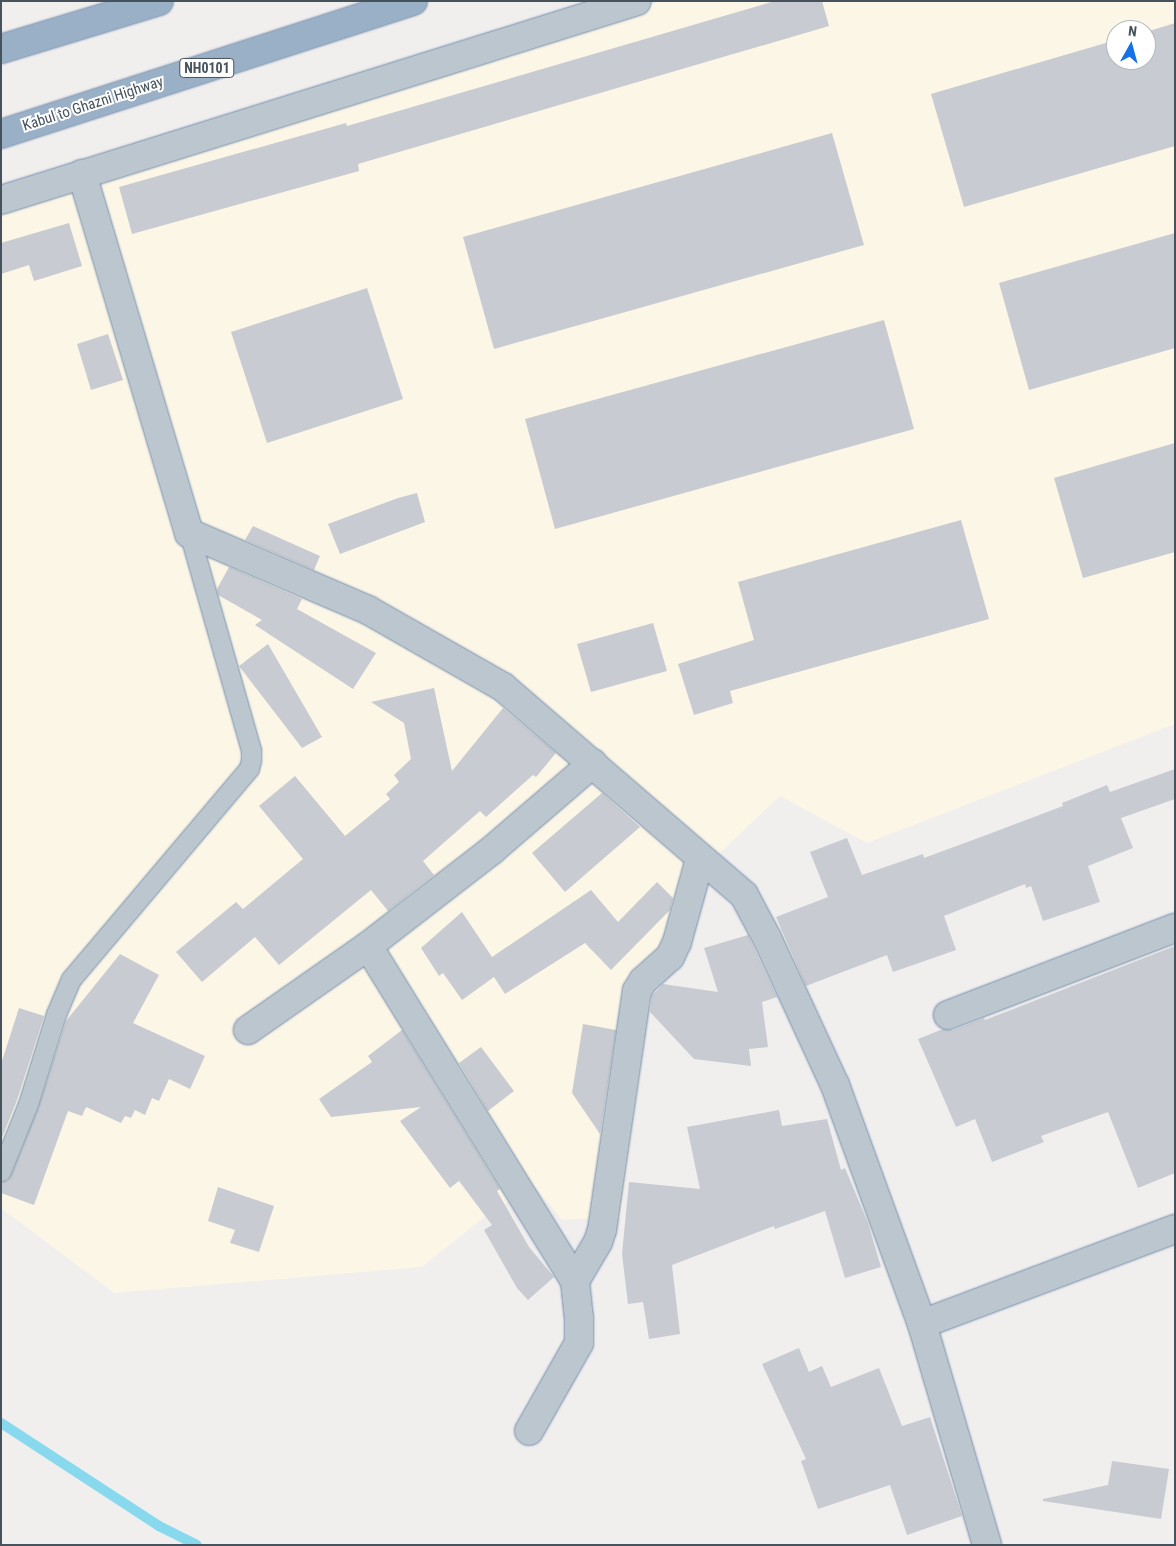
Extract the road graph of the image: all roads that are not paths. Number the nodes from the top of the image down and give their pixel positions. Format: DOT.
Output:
graph roads {
  1 [pos="159,1"];
  2 [pos="414,1"];
  3 [pos="637,1"];
  4 [pos="1,49"];
  5 [pos="1,134"];
  6 [pos="82,174"];
  7 [pos="1,200"];
  8 [pos="189,533"];
  9 [pos="593,763"];
  10 [pos="700,859"];
  11 [pos="1175,928"];
  12 [pos="368,946"];
  13 [pos="948,1015"];
  14 [pos="248,1030"];
  15 [pos="1,1171"];
  16 [pos="1175,1228"];
  17 [pos="575,1280"];
  18 [pos="922,1324"];
  19 [pos="529,1431"];
  20 [pos="988,1545"];
  1 -- 4 [label="highway"];
  2 -- 5 [label="highway, Kabul to Ghazni Highway / NH0101"];
  3 -- 6 [label="street"];
  6 -- 7 [label="street"];
  6 -- 8 [label="street"];
  8 -- 9 [label="street"];
  8 -- 15 [label="lane"];
  9 -- 10 [label="street"];
  9 -- 12 [label="street"];
  10 -- 17 [label="street"];
  10 -- 18 [label="street"];
  11 -- 13 [label="street"];
  12 -- 14 [label="street"];
  12 -- 17 [label="street"];
  16 -- 18 [label="street"];
  17 -- 19 [label="street"];
  18 -- 20 [label="street"];
}
